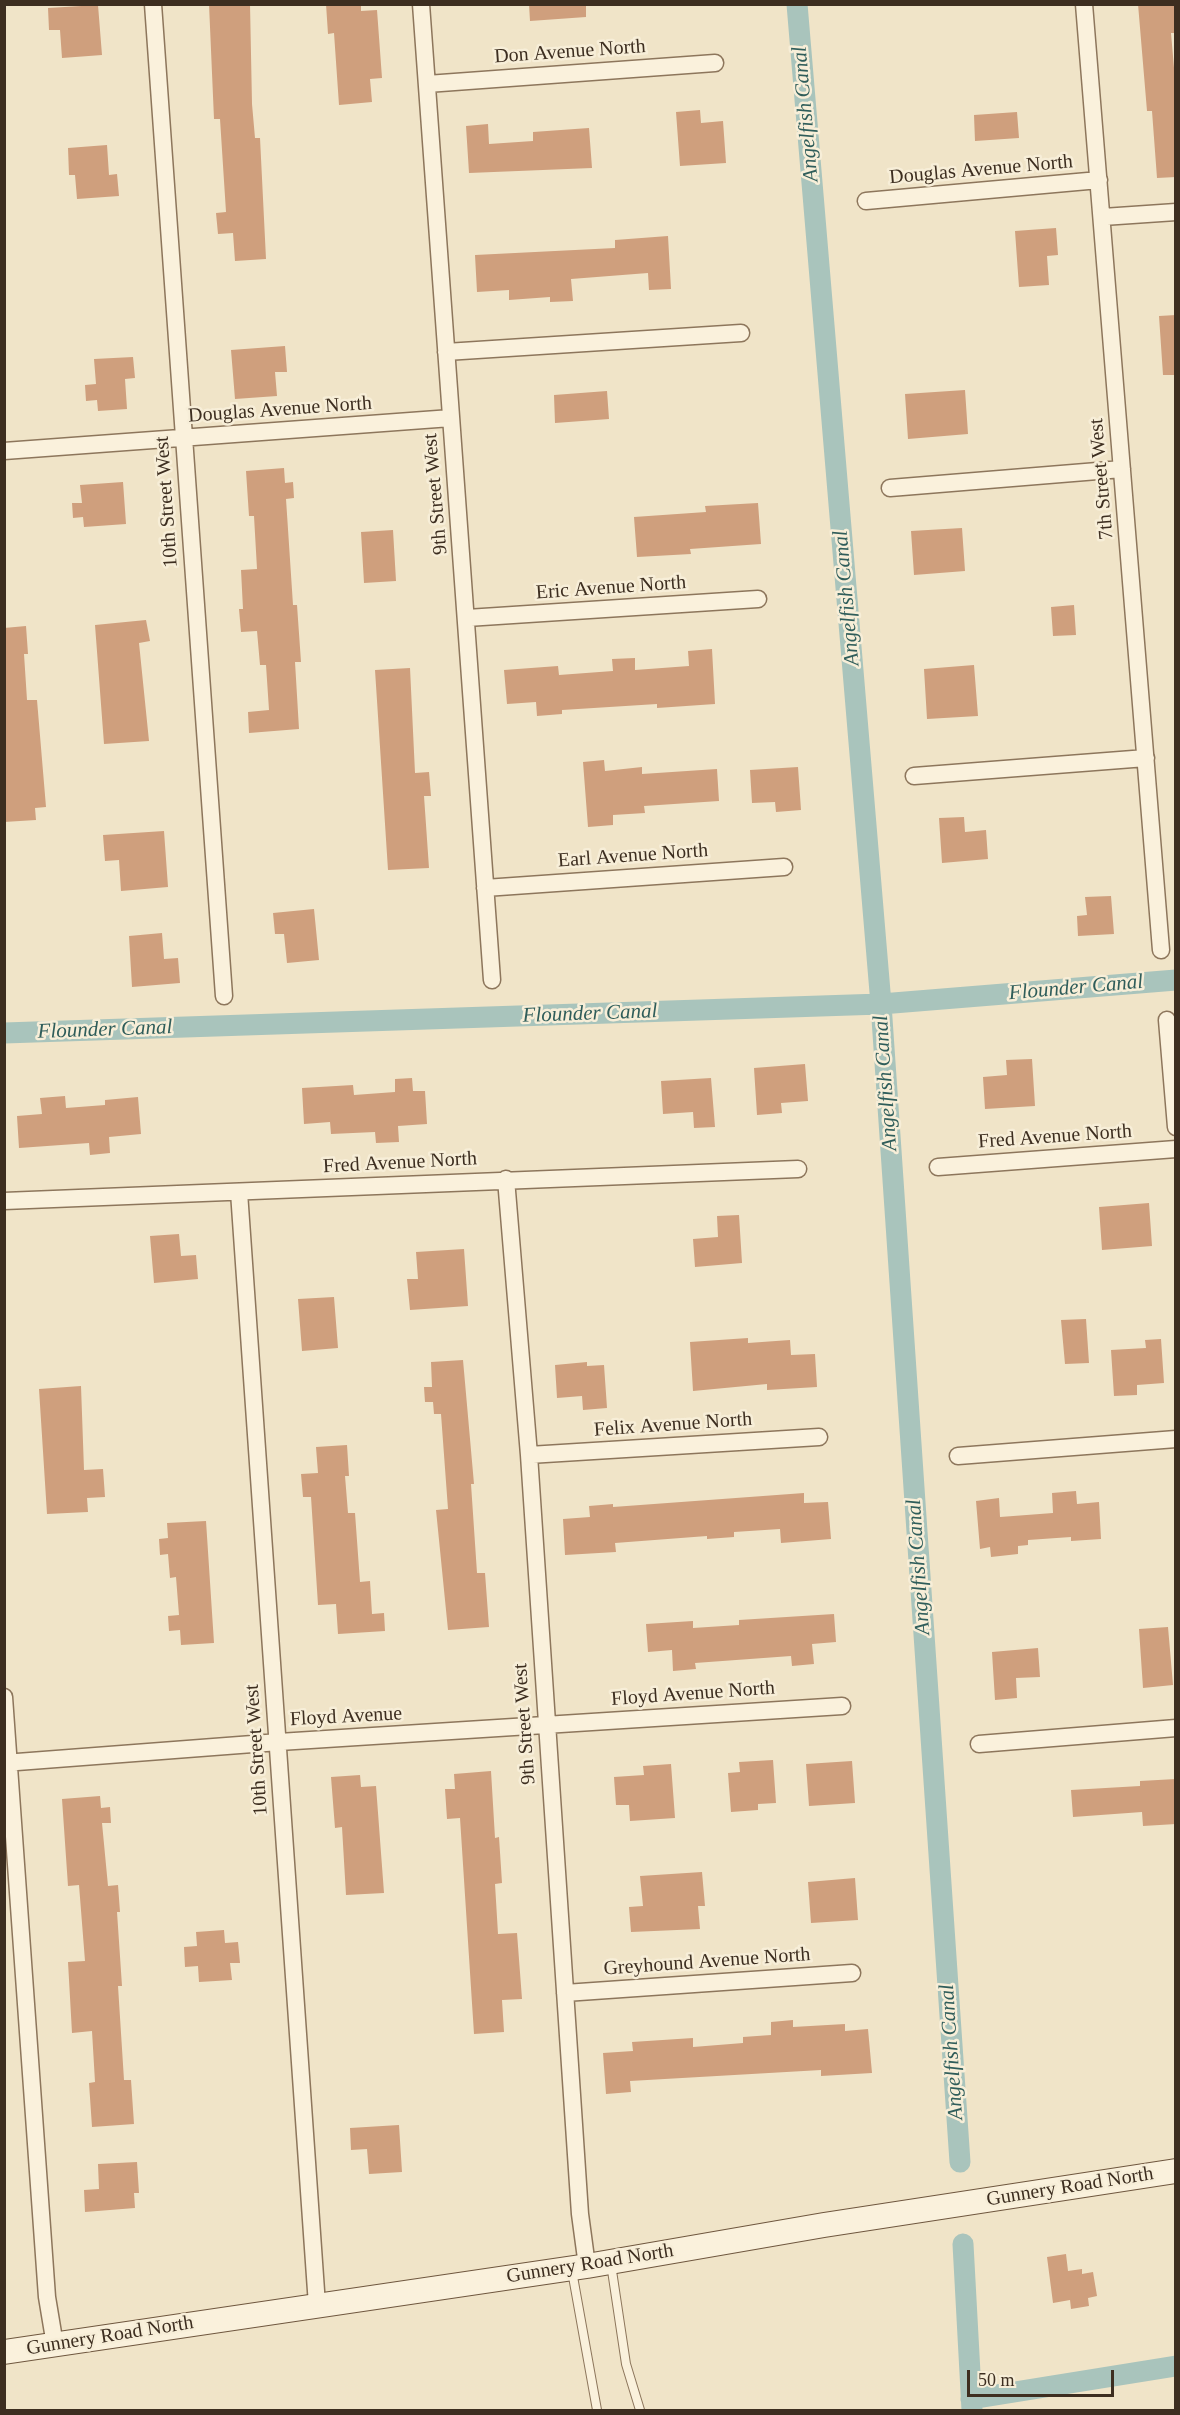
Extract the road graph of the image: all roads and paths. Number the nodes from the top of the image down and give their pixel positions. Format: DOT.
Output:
graph roads {
  1 [pos="153,4"];
  2 [pos="421,4"];
  3 [pos="1084,4"];
  4 [pos="715,63"];
  5 [pos="427,84"];
  6 [pos="1099,180"];
  7 [pos="866,201"];
  8 [pos="1176,212"];
  9 [pos="1103,217"];
  10 [pos="741,333"];
  11 [pos="446,352"];
  12 [pos="451,418"];
  13 [pos="184,438"];
  14 [pos="4,451"];
  15 [pos="1122,470"];
  16 [pos="890,488"];
  17 [pos="758,599"];
  18 [pos="467,618"];
  19 [pos="1146,758"];
  20 [pos="914,776"];
  21 [pos="784,867"];
  22 [pos="485,888"];
  23 [pos="1161,950"];
  24 [pos="492,980"];
  25 [pos="224,996"];
  26 [pos="1167,1020"];
  27 [pos="1176,1127"];
  28 [pos="1176,1149"];
  29 [pos="938,1167"];
  30 [pos="798,1169"];
  31 [pos="506,1179"];
  32 [pos="239,1192"];
  33 [pos="4,1202"];
  34 [pos="819,1437"];
  35 [pos="1176,1439"];
  36 [pos="529,1455"];
  37 [pos="958,1456"];
  38 [pos="4,1697"];
  39 [pos="842,1706"];
  40 [pos="547,1726"];
  41 [pos="1176,1728"];
  42 [pos="279,1742"];
  43 [pos="979,1744"];
  44 [pos="7,1763"];
  45 [pos="852,1973"];
  46 [pos="565,1993"];
  47 [pos="1176,2171"];
  48 [pos="589,2265"];
  49 [pos="317,2305"];
  50 [pos="55,2345"];
  51 [pos="4,2352"];
  52 [pos="597,2410"];
  53 [pos="640,2410"];
  1 -- 13 [label="street, 10th Street West"];
  2 -- 5 [label="street, 9th Street West"];
  3 -- 6 [label="street, 7th Street West"];
  4 -- 5 [label="street, Don Avenue North"];
  5 -- 11 [label="street, 9th Street West"];
  6 -- 7 [label="street, Douglas Avenue North"];
  6 -- 9 [label="street, 7th Street West"];
  8 -- 9 [label="street"];
  9 -- 15 [label="street, 7th Street West"];
  10 -- 11 [label="street"];
  11 -- 12 [label="street, 9th Street West"];
  12 -- 13 [label="street, Douglas Avenue North"];
  12 -- 18 [label="street, 9th Street West"];
  13 -- 14 [label="street, Douglas Avenue North"];
  13 -- 25 [label="street, 10th Street West"];
  15 -- 16 [label="street"];
  15 -- 19 [label="street, 7th Street West"];
  17 -- 18 [label="street, Eric Avenue North"];
  18 -- 22 [label="street, 9th Street West"];
  19 -- 20 [label="street"];
  19 -- 23 [label="street, 7th Street West"];
  21 -- 22 [label="street, Earl Avenue North"];
  22 -- 24 [label="street, 9th Street West"];
  26 -- 27 [label="street"];
  28 -- 29 [label="street, Fred Avenue North"];
  30 -- 31 [label="street, Fred Avenue North"];
  31 -- 32 [label="street, Fred Avenue North"];
  31 -- 36 [label="street, 9th Street West"];
  32 -- 33 [label="street, Fred Avenue North"];
  32 -- 42 [label="street, 10th Street West"];
  34 -- 36 [label="street, Felix Avenue North"];
  35 -- 37 [label="street"];
  36 -- 40 [label="street, 9th Street West"];
  38 -- 44 [label="street"];
  39 -- 40 [label="street, Floyd Avenue North"];
  40 -- 42 [label="street, Floyd Avenue"];
  40 -- 46 [label="street, 9th Street West"];
  41 -- 43 [label="street"];
  42 -- 44 [label="street, Floyd Avenue"];
  42 -- 49 [label="street, 10th Street West"];
  44 -- 50 [label="street"];
  45 -- 46 [label="street, Greyhound Avenue North"];
  46 -- 48 [label="street, 9th Street West"];
  47 -- 48 [label="main road, Gunnery Road North"];
  48 -- 49 [label="main road, Gunnery Road North"];
  48 -- 52 [label="lane"];
  48 -- 53 [label="lane"];
  49 -- 50 [label="main road, Gunnery Road North"];
  50 -- 51 [label="main road, Gunnery Road North"];
}
